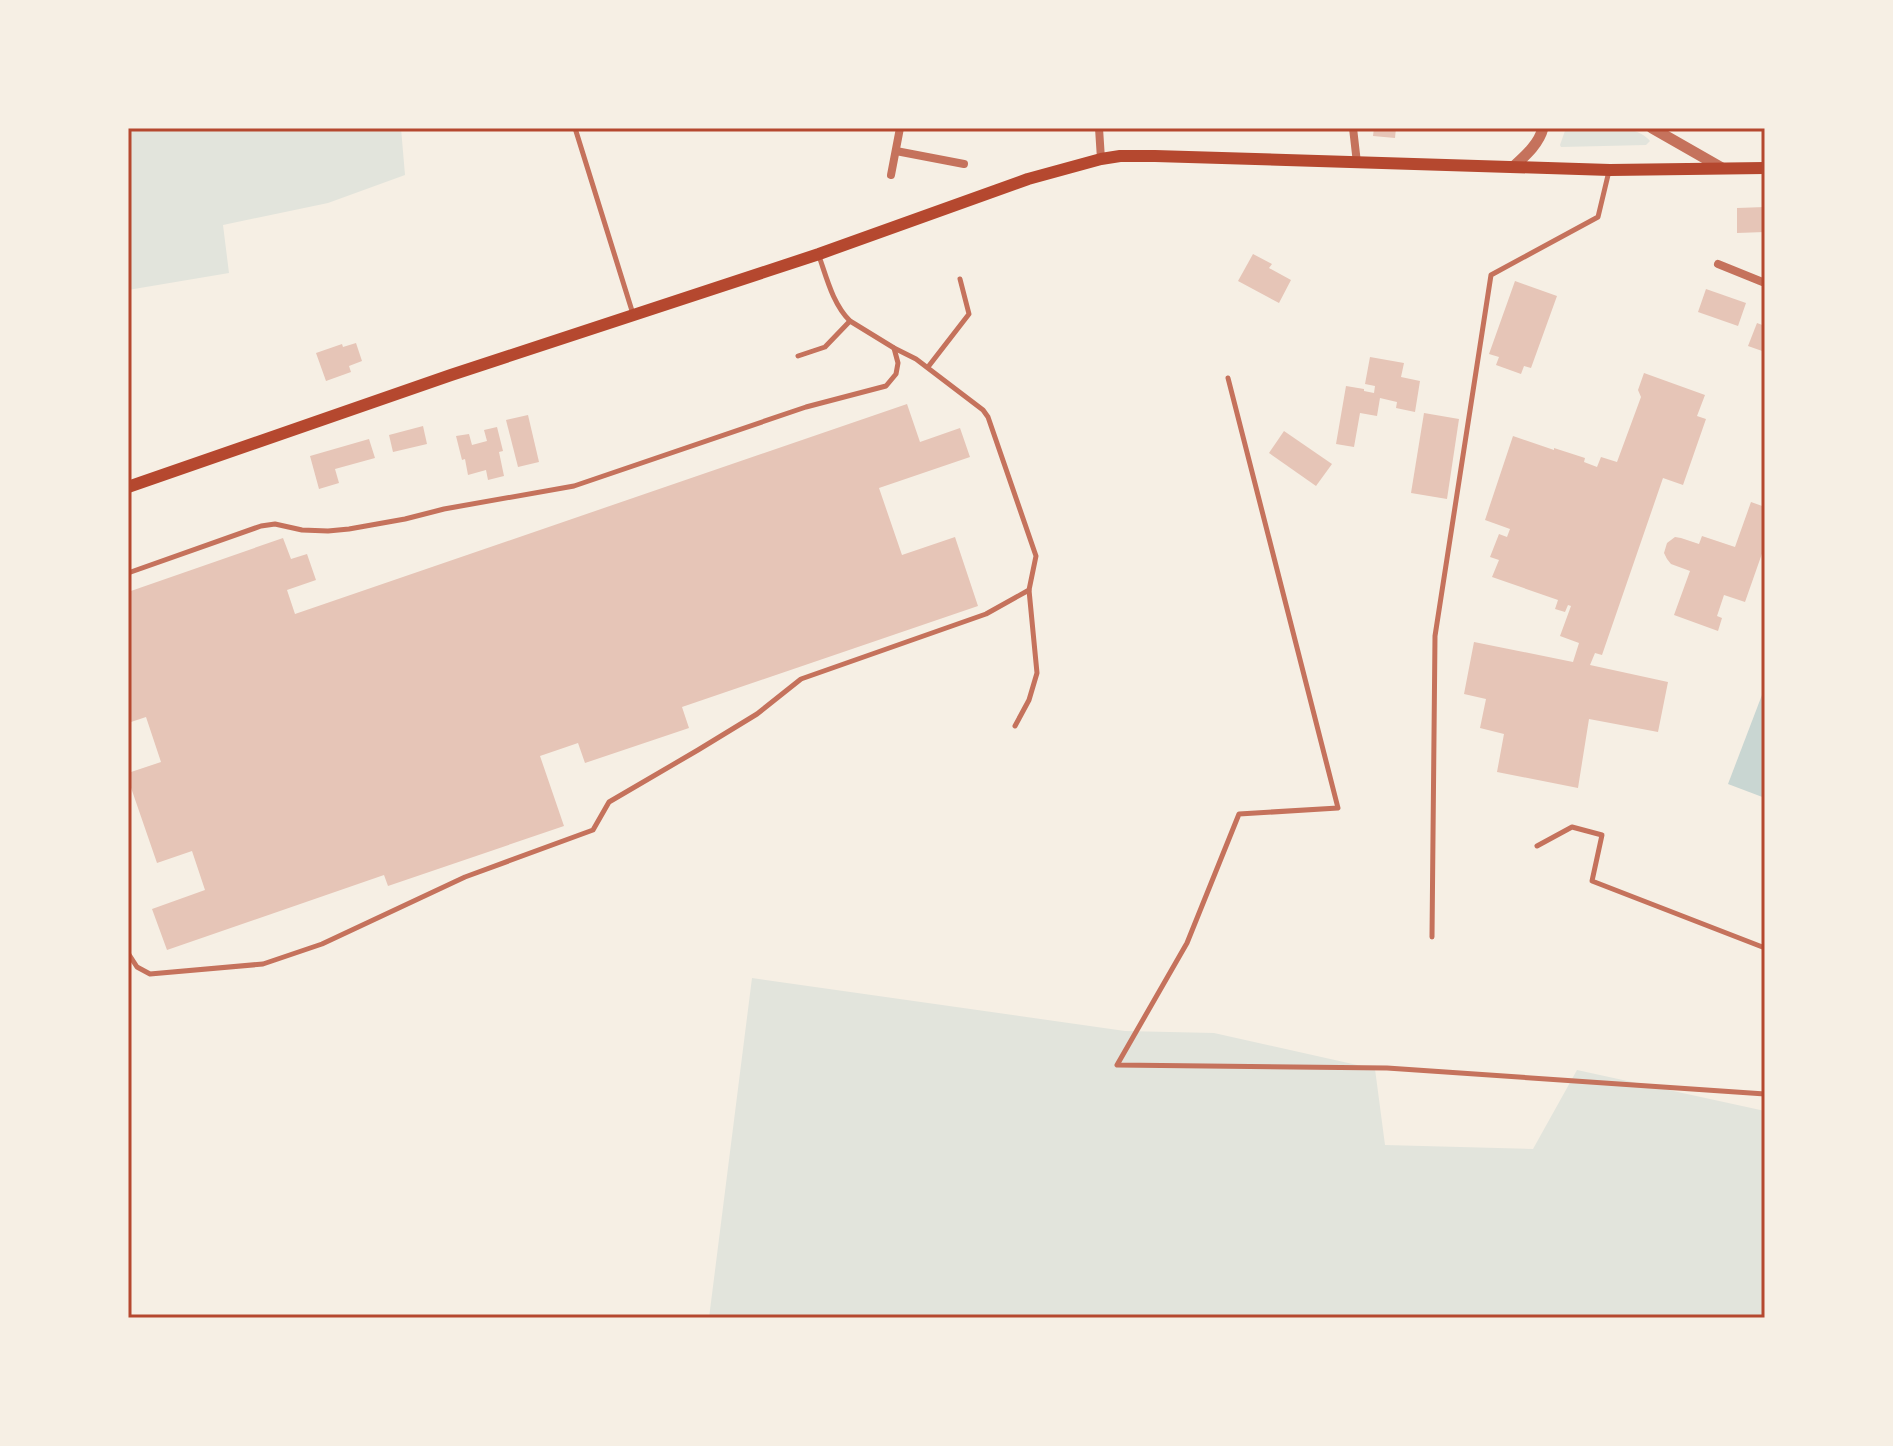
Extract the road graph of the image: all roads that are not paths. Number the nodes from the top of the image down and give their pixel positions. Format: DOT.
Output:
graph roads {
  1 [pos="575,128"];
  2 [pos="900,128"];
  3 [pos="1099,128"];
  4 [pos="1353,128"];
  5 [pos="1543,128"];
  6 [pos="1652,128"];
  7 [pos="896,151"];
  8 [pos="1101,159"];
  9 [pos="1357,163"];
  10 [pos="964,164"];
  11 [pos="1513,167"];
  12 [pos="1722,168"];
  13 [pos="1765,168"];
  14 [pos="1610,170"];
  15 [pos="891,175"];
  16 [pos="819,254"];
  17 [pos="1718,264"];
  18 [pos="960,279"];
  19 [pos="1765,283"];
  20 [pos="634,315"];
  21 [pos="850,321"];
  22 [pos="894,348"];
  23 [pos="798,356"];
  24 [pos="928,367"];
  25 [pos="1228,378"];
  26 [pos="128,487"];
  27 [pos="128,573"];
  28 [pos="1029,590"];
  29 [pos="1015,726"];
  30 [pos="1537,846"];
  31 [pos="1432,937"];
  32 [pos="1765,948"];
  33 [pos="128,953"];
  34 [pos="1765,1094"];
  1 -- 20 [label="lane"];
  2 -- 7 [label="street"];
  3 -- 8 [label="street"];
  4 -- 9 [label="street"];
  5 -- 11 [label="street"];
  6 -- 12 [label="street"];
  7 -- 10 [label="street"];
  7 -- 15 [label="street"];
  8 -- 9 [label="main road"];
  8 -- 16 [label="main road"];
  9 -- 11 [label="main road"];
  11 -- 14 [label="main road"];
  12 -- 13 [label="main road"];
  12 -- 14 [label="main road"];
  14 -- 31 [label="lane"];
  16 -- 20 [label="main road"];
  16 -- 21 [label="lane"];
  17 -- 19 [label="street"];
  18 -- 24 [label="lane"];
  20 -- 26 [label="main road"];
  21 -- 22 [label="lane"];
  21 -- 23 [label="lane"];
  22 -- 24 [label="lane"];
  22 -- 27 [label="lane"];
  24 -- 28 [label="lane"];
  25 -- 34 [label="lane"];
  28 -- 29 [label="lane"];
  28 -- 33 [label="lane"];
  30 -- 32 [label="lane"];
}
